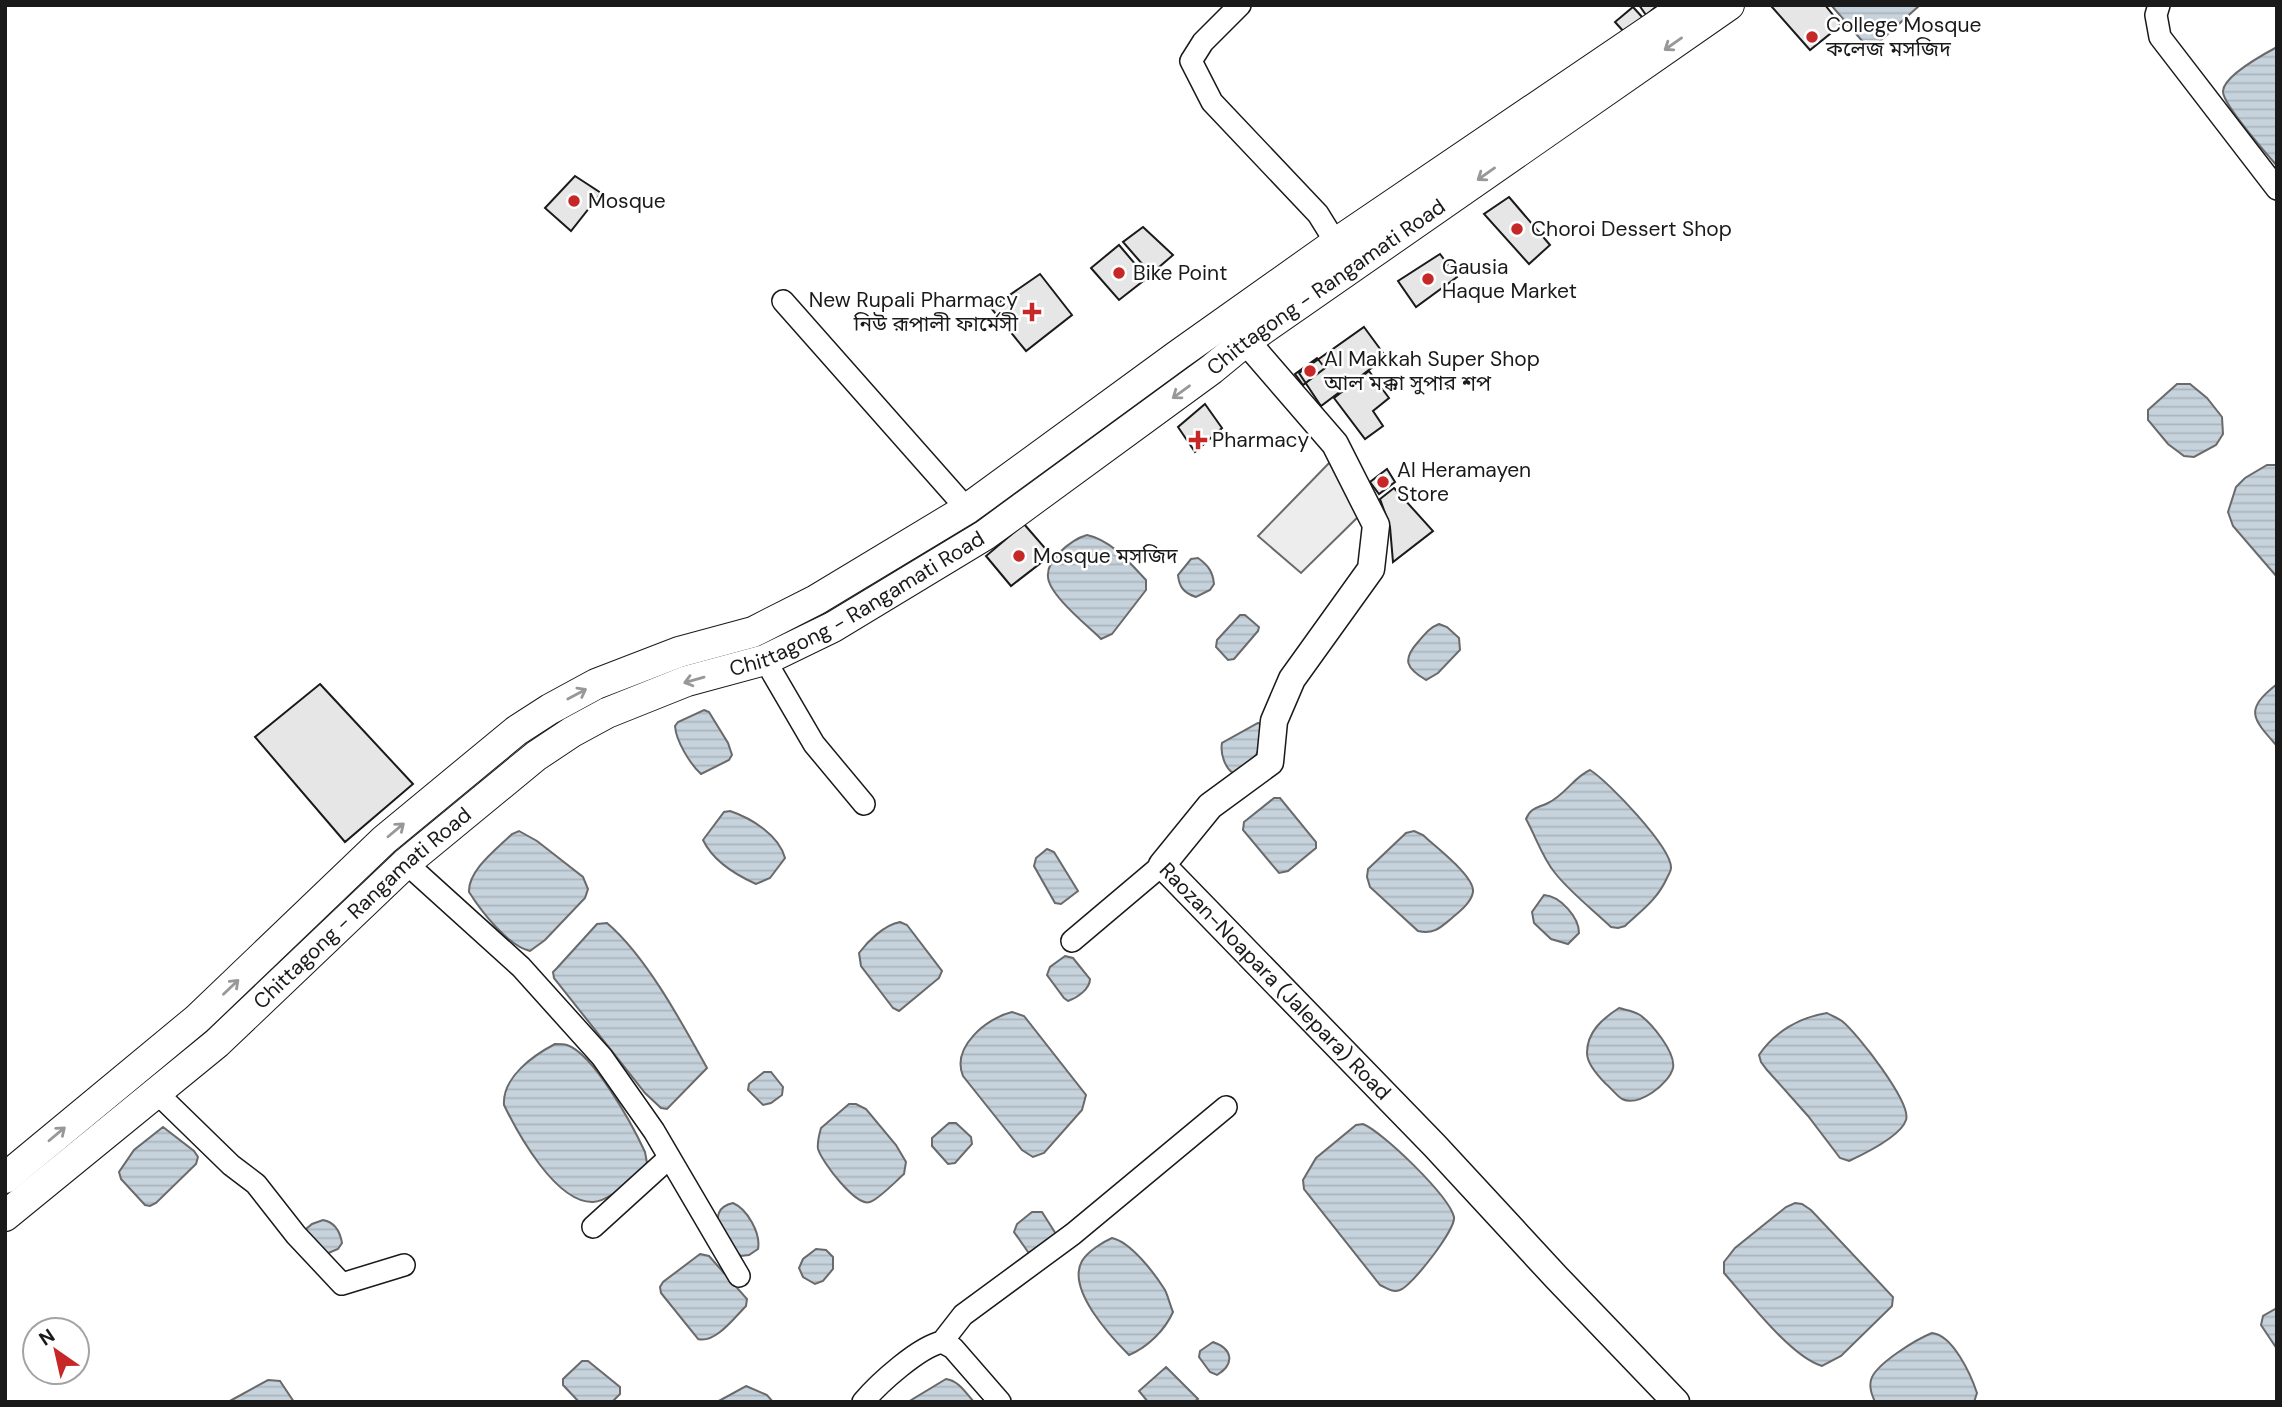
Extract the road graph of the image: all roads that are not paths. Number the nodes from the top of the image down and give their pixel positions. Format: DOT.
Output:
graph roads {
  1 [pos="1240,5"];
  2 [pos="1688,5"];
  3 [pos="1729,5"];
  4 [pos="2158,5"];
  5 [pos="2277,189"];
  6 [pos="1336,243"];
  7 [pos="783,301"];
  8 [pos="1237,330"];
  9 [pos="967,509"];
  10 [pos="765,660"];
  11 [pos="864,804"];
  12 [pos="406,863"];
  13 [pos="1162,865"];
  14 [pos="1072,941"];
  15 [pos="156,1092"];
  16 [pos="1226,1107"];
  17 [pos="669,1158"];
  18 [pos="5,1178"];
  19 [pos="5,1216"];
  20 [pos="593,1227"];
  21 [pos="404,1265"];
  22 [pos="739,1276"];
  23 [pos="942,1342"];
  24 [pos="863,1402"];
  25 [pos="1000,1402"];
  26 [pos="1676,1402"];
  1 -- 6 [label="street"];
  2 -- 6 [label="highway, Chittagong - Rangamati Road"];
  3 -- 8 [label="highway, Chittagong - Rangamati Road, one-way"];
  4 -- 5 [label="street"];
  6 -- 8 [label="highway, Chittagong - Rangamati Road"];
  7 -- 9 [label="street"];
  8 -- 9 [label="highway, Chittagong - Rangamati Road"];
  8 -- 10 [label="highway, Chittagong - Rangamati Road, one-way"];
  8 -- 13 [label="main road, Raozan-Noapara (Jalepara) Road"];
  18 -- 9 [label="highway, Chittagong - Rangamati Road, one-way"];
  10 -- 11 [label="street"];
  10 -- 12 [label="highway, Chittagong - Rangamati Road, one-way"];
  12 -- 15 [label="highway, Chittagong - Rangamati Road"];
  12 -- 17 [label="street"];
  13 -- 14 [label="street"];
  13 -- 26 [label="main road, Raozan-Noapara (Jalepara) Road"];
  15 -- 19 [label="highway, Chittagong - Rangamati Road"];
  15 -- 21 [label="street"];
  16 -- 23 [label="street"];
  17 -- 20 [label="street"];
  17 -- 22 [label="street"];
  23 -- 24 [label="street"];
  23 -- 25 [label="street"];
}
